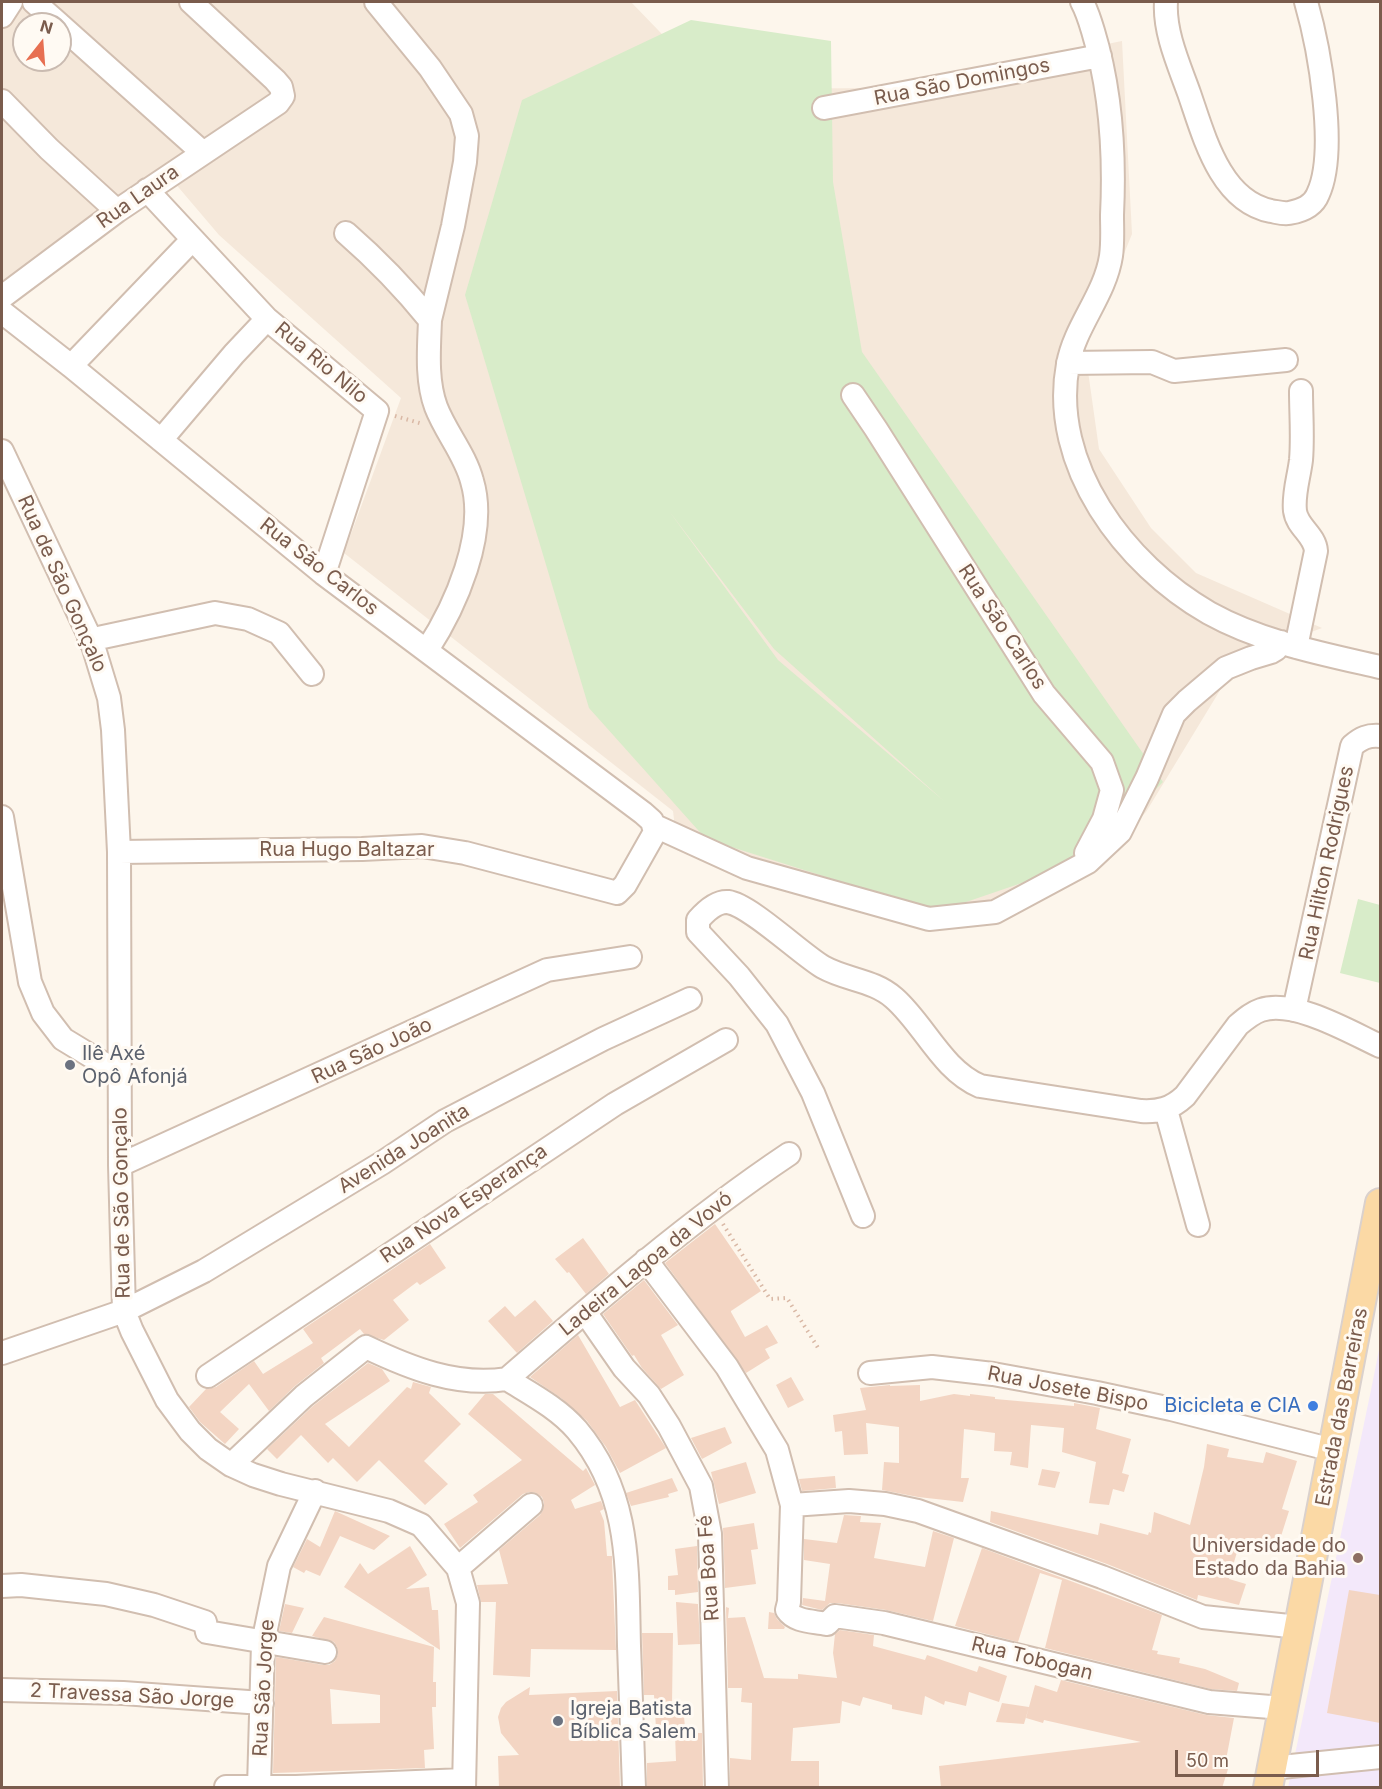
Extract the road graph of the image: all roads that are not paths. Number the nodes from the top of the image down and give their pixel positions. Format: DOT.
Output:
graph roads {
  1 [pos="11,2"];
  2 [pos="34,2"];
  3 [pos="191,2"];
  4 [pos="376,2"];
  5 [pos="1082,2"];
  6 [pos="1166,2"];
  7 [pos="1306,2"];
  8 [pos="46,12"];
  9 [pos="2,16"];
  10 [pos="72,35"];
  11 [pos="1100,56"];
  12 [pos="2,101"];
  13 [pos="824,108"];
  14 [pos="202,152"];
  15 [pos="147,190"];
  16 [pos="117,211"];
  17 [pos="346,233"];
  18 [pos="192,240"];
  19 [pos="2,297"];
  20 [pos="2,312"];
  21 [pos="267,319"];
  22 [pos="430,320"];
  23 [pos="1286,360"];
  24 [pos="1068,363"];
  25 [pos="71,366"];
  26 [pos="1301,391"];
  27 [pos="853,395"];
  28 [pos="161,440"];
  29 [pos="2,451"];
  30 [pos="324,574"];
  31 [pos="89,640"];
  32 [pos="1288,644"];
  33 [pos="427,650"];
  34 [pos="1380,667"];
  35 [pos="312,674"];
  36 [pos="1380,736"];
  37 [pos="2,817"];
  38 [pos="649,820"];
  39 [pos="119,852"];
  40 [pos="1088,862"];
  41 [pos="630,957"];
  42 [pos="690,999"];
  43 [pos="1294,1010"];
  44 [pos="726,1040"];
  45 [pos="1380,1046"];
  46 [pos="119,1073"];
  47 [pos="1166,1110"];
  48 [pos="789,1154"];
  49 [pos="120,1165"];
  50 [pos="1380,1203"];
  51 [pos="863,1216"];
  52 [pos="1198,1225"];
  53 [pos="646,1260"];
  54 [pos="1374,1276"];
  55 [pos="124,1311"];
  56 [pos="585,1312"];
  57 [pos="2,1353"];
  58 [pos="870,1373"];
  59 [pos="208,1376"];
  60 [pos="507,1379"];
  61 [pos="1333,1450"];
  62 [pos="231,1465"];
  63 [pos="315,1491"];
  64 [pos="792,1504"];
  65 [pos="531,1505"];
  66 [pos="458,1568"];
  67 [pos="2,1586"];
  68 [pos="1299,1627"];
  69 [pos="263,1643"];
  70 [pos="325,1652"];
  71 [pos="2,1690"];
  72 [pos="262,1703"];
  73 [pos="1283,1708"];
  74 [pos="1380,1757"];
  75 [pos="1269,1778"];
  76 [pos="464,1784"];
  77 [pos="226,1787"];
  78 [pos="259,1787"];
  79 [pos="296,1787"];
  80 [pos="634,1788"];
  81 [pos="717,1788"];
  1 -- 9 [label="street"];
  2 -- 8 [label="street"];
  3 -- 14 [label="street, Rua Laura"];
  4 -- 22 [label="street"];
  5 -- 11 [label="street"];
  6 -- 7 [label="street"];
  10 -- 14 [label="street"];
  11 -- 13 [label="street, Rua São Domingos"];
  11 -- 24 [label="street"];
  12 -- 16 [label="street"];
  14 -- 15 [label="street, Rua Laura"];
  15 -- 16 [label="street, Rua Laura"];
  15 -- 18 [label="street, Rua Rio Nilo"];
  16 -- 19 [label="street, Rua Laura"];
  17 -- 22 [label="street"];
  18 -- 21 [label="street, Rua Rio Nilo"];
  18 -- 25 [label="street"];
  20 -- 25 [label="street, Rua São Carlos"];
  21 -- 28 [label="street"];
  21 -- 30 [label="street, Rua Rio Nilo"];
  22 -- 33 [label="street"];
  23 -- 24 [label="street"];
  24 -- 32 [label="street"];
  25 -- 28 [label="street, Rua São Carlos"];
  26 -- 32 [label="street"];
  27 -- 40 [label="street, Rua São Carlos"];
  28 -- 30 [label="street, Rua São Carlos"];
  29 -- 31 [label="street, Rua de São Gonçalo"];
  30 -- 33 [label="street, Rua São Carlos"];
  31 -- 35 [label="street"];
  31 -- 39 [label="street, Rua de São Gonçalo"];
  32 -- 34 [label="street"];
  32 -- 40 [label="street, Rua São Carlos"];
  33 -- 38 [label="street, Rua São Carlos"];
  36 -- 43 [label="street, Rua Hilton Rodrigues"];
  37 -- 46 [label="street"];
  38 -- 39 [label="street, Rua Hugo Baltazar"];
  38 -- 40 [label="street, Rua São Carlos"];
  39 -- 46 [label="street, Rua de São Gonçalo"];
  41 -- 49 [label="street, Rua São João"];
  42 -- 55 [label="street, Avenida Joanita"];
  43 -- 45 [label="street"];
  43 -- 47 [label="street"];
  44 -- 59 [label="street, Rua Nova Esperança"];
  46 -- 49 [label="street, Rua de São Gonçalo"];
  47 -- 51 [label="street"];
  47 -- 52 [label="street"];
  48 -- 53 [label="street, Ladeira Lagoa da Vovó"];
  49 -- 55 [label="street, Rua de São Gonçalo"];
  50 -- 54 [label="main road, Estrada das Barreiras"];
  53 -- 56 [label="street, Ladeira Lagoa da Vovó"];
  53 -- 64 [label="street"];
  54 -- 61 [label="main road, Estrada das Barreiras"];
  55 -- 57 [label="street, Avenida Joanita"];
  55 -- 62 [label="street, Rua de São Gonçalo"];
  56 -- 60 [label="street, Ladeira Lagoa da Vovó"];
  56 -- 81 [label="street, Rua Boa Fé"];
  58 -- 61 [label="street, Rua Josete Bispo"];
  60 -- 62 [label="street"];
  60 -- 80 [label="street"];
  61 -- 68 [label="main road, Estrada das Barreiras"];
  62 -- 63 [label="street, Rua de São Gonçalo"];
  63 -- 66 [label="street, Rua de São Gonçalo"];
  63 -- 69 [label="street, Rua São Jorge"];
  64 -- 68 [label="street"];
  64 -- 73 [label="street, Rua Tobogan"];
  65 -- 66 [label="street"];
  66 -- 76 [label="street, Rua de São Gonçalo"];
  67 -- 69 [label="street"];
  68 -- 73 [label="main road, Estrada das Barreiras"];
  69 -- 70 [label="street"];
  69 -- 72 [label="street, Rua São Jorge"];
  71 -- 72 [label="street, 2 Travessa São Jorge"];
  72 -- 78 [label="street, Rua São Jorge"];
  73 -- 75 [label="main road, Estrada das Barreiras"];
  74 -- 75 [label="street"];
  76 -- 79 [label="street"];
  77 -- 78 [label="street"];
  78 -- 79 [label="street"];
}
